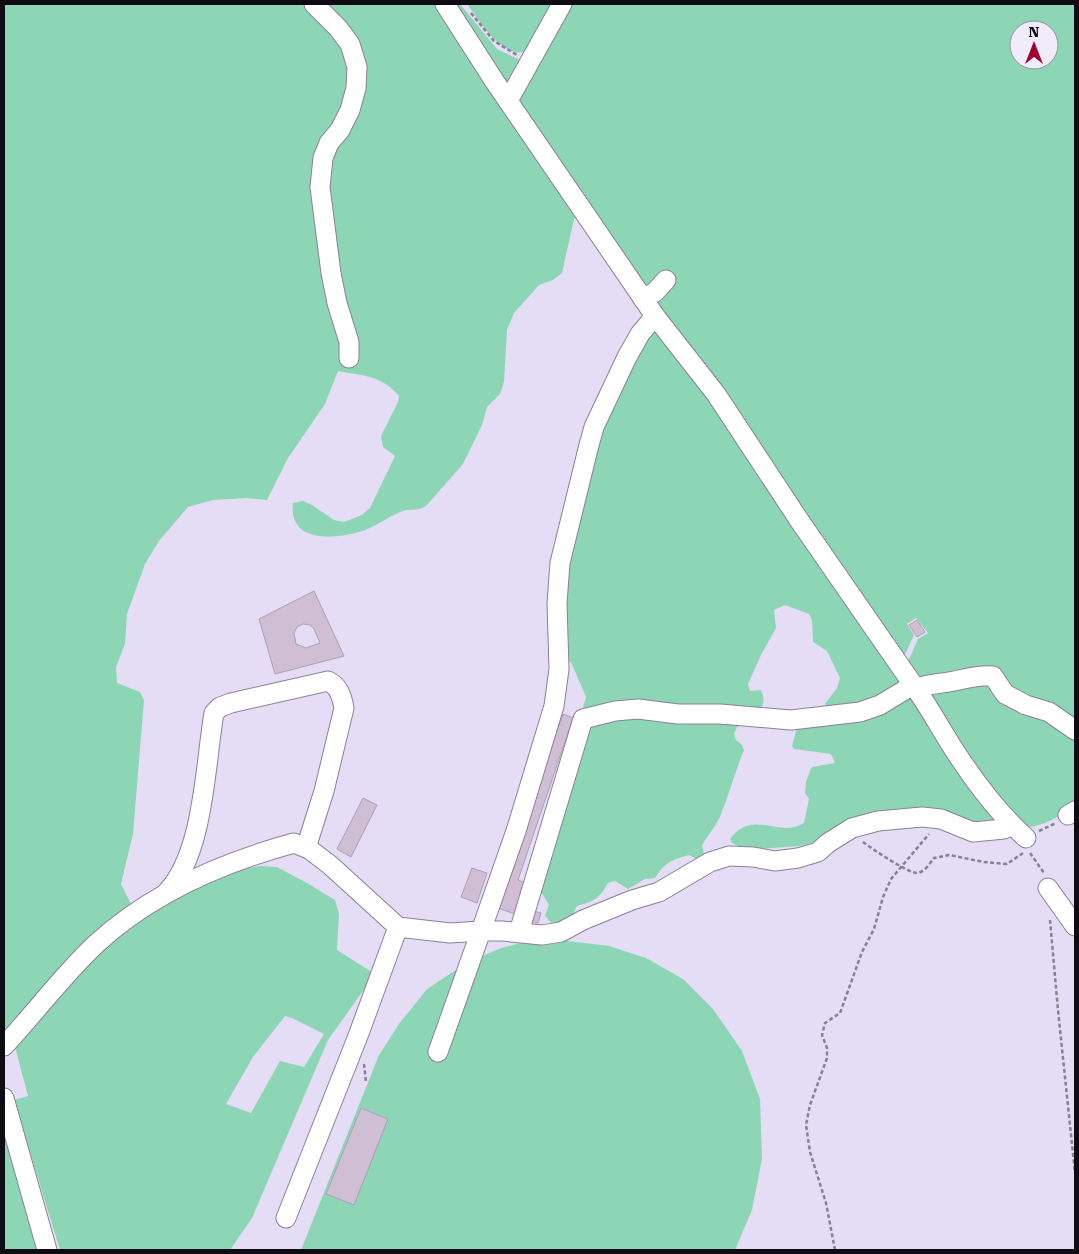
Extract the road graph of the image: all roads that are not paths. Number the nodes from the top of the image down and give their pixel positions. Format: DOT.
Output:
graph roads {
  1 [pos="314,4"];
  2 [pos="445,4"];
  3 [pos="562,4"];
  4 [pos="508,102"];
  5 [pos="666,280"];
  6 [pos="643,299"];
  7 [pos="655,316"];
  8 [pos="349,358"];
  9 [pos="914,687"];
  10 [pos="554,706"];
  11 [pos="584,719"];
  12 [pos="1075,730"];
  13 [pos="1012,825"];
  14 [pos="1026,838"];
  15 [pos="306,848"];
  16 [pos="1048,888"];
  17 [pos="164,895"];
  18 [pos="1075,926"];
  19 [pos="398,927"];
  20 [pos="481,931"];
  21 [pos="519,932"];
  22 [pos="4,1046"];
  23 [pos="438,1052"];
  24 [pos="4,1098"];
  25 [pos="286,1218"];
  26 [pos="47,1250"];
  1 -- 8 [label="street"];
  2 -- 4 [label="street"];
  3 -- 4 [label="street"];
  4 -- 6 [label="street"];
  5 -- 6 [label="street"];
  6 -- 7 [label="street"];
  7 -- 9 [label="street"];
  7 -- 10 [label="street"];
  9 -- 11 [label="street"];
  9 -- 12 [label="street"];
  9 -- 13 [label="street"];
  10 -- 11 [label="street"];
  10 -- 20 [label="street"];
  11 -- 21 [label="street"];
  13 -- 14 [label="street"];
  13 -- 21 [label="street"];
  15 -- 17 [label="street"];
  15 -- 17 [label="street"];
  15 -- 19 [label="street"];
  16 -- 18 [label="street"];
  17 -- 22 [label="street"];
  19 -- 20 [label="street"];
  19 -- 25 [label="street"];
  20 -- 21 [label="street"];
  20 -- 23 [label="street"];
  24 -- 26 [label="street"];
}
